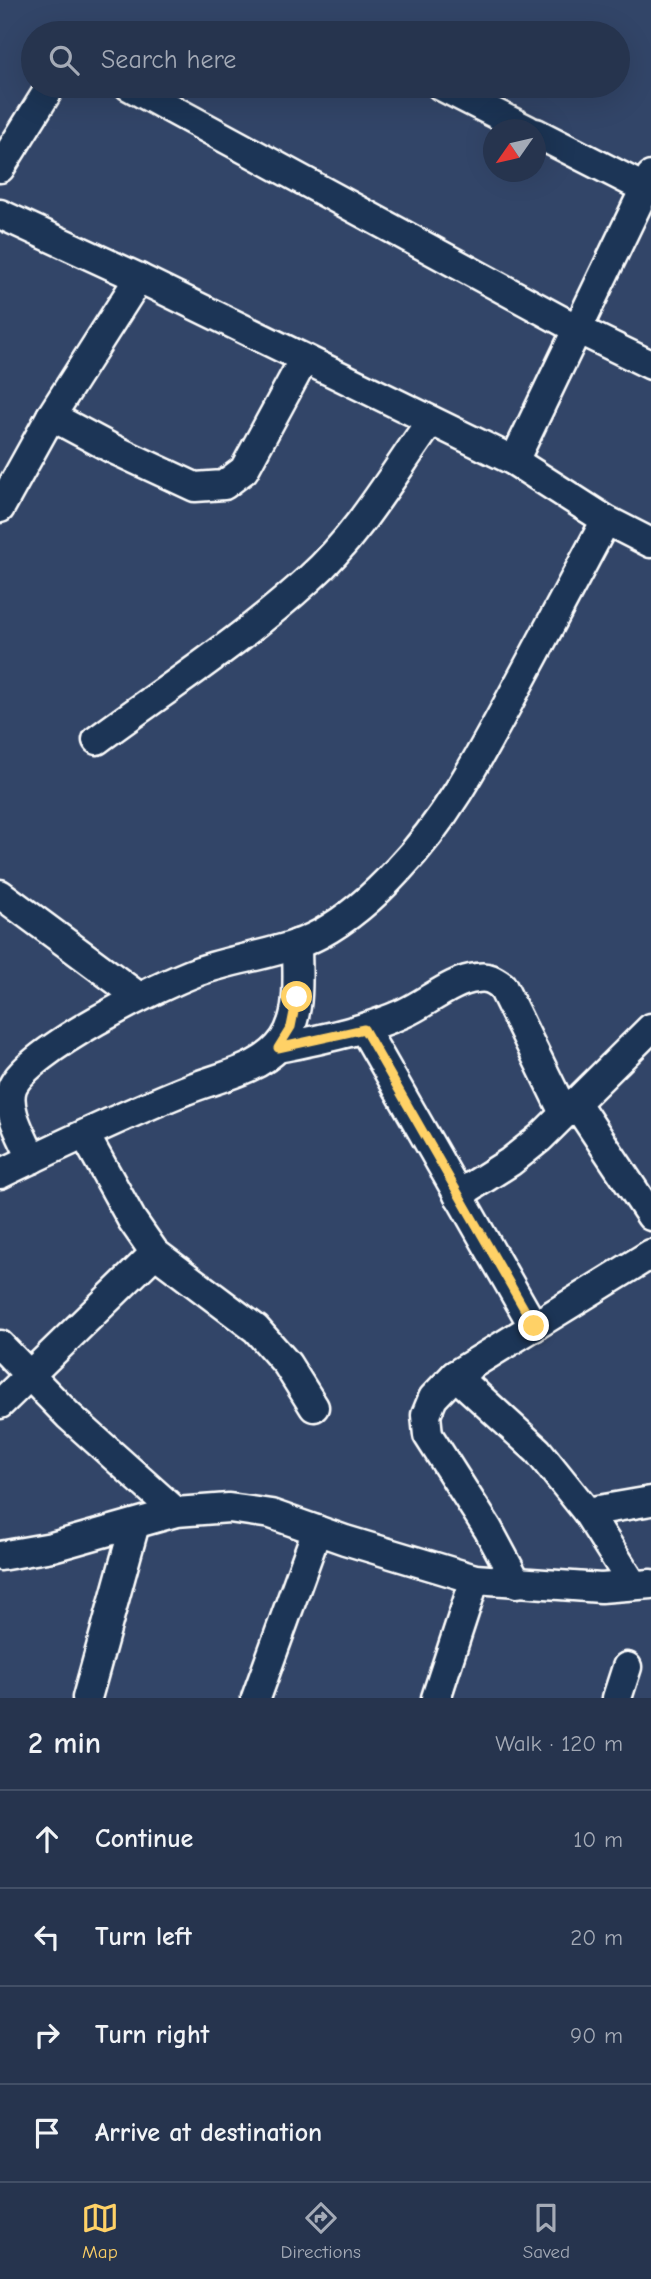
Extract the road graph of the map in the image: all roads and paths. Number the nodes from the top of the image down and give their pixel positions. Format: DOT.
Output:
graph roads {
  1 [pos="44,98"];
  2 [pos="151,98"];
  3 [pos="465,98"];
  4 [pos="506,119"];
  5 [pos="546,137"];
  6 [pos="0,168"];
  7 [pos="648,182"];
  8 [pos="0,214"];
  9 [pos="139,278"];
  10 [pos="577,329"];
  11 [pos="304,359"];
  12 [pos="651,365"];
  13 [pos="51,416"];
  14 [pos="431,421"];
  15 [pos="514,461"];
  16 [pos="0,508"];
  17 [pos="606,520"];
  18 [pos="651,544"];
  19 [pos="97,740"];
  20 [pos="0,894"];
  21 [pos="297,944"];
  22 [pos="139,997"];
  23 [pos="651,1028"];
  24 [pos="364,1029"];
  25 [pos="278,1048"];
  26 [pos="6,1084"];
  27 [pos="570,1107"];
  28 [pos="85,1135"];
  29 [pos="32,1159"];
  30 [pos="0,1174"];
  31 [pos="458,1195"];
  32 [pos="651,1216"];
  33 [pos="155,1253"];
  34 [pos="651,1254"];
  35 [pos="534,1326"];
  36 [pos="0,1345"];
  37 [pos="455,1375"];
  38 [pos="30,1377"];
  39 [pos="0,1404"];
  40 [pos="314,1406"];
  41 [pos="651,1501"];
  42 [pos="176,1512"];
  43 [pos="587,1512"];
  44 [pos="135,1524"];
  45 [pos="317,1530"];
  46 [pos="3,1563"];
  47 [pos="475,1579"];
  48 [pos="517,1583"];
  49 [pos="642,1584"];
  50 [pos="626,1667"];
  51 [pos="87,1698"];
  52 [pos="256,1698"];
  53 [pos="436,1698"];
  54 [pos="617,1698"];
  1 -- 6 [label="street"];
  2 -- 10 [label="street"];
  3 -- 4 [label="street"];
  5 -- 7 [label="street"];
  7 -- 10 [label="street"];
  8 -- 9 [label="street"];
  9 -- 11 [label="street"];
  9 -- 13 [label="street"];
  10 -- 12 [label="street"];
  10 -- 15 [label="street"];
  11 -- 13 [label="street"];
  11 -- 14 [label="street"];
  13 -- 16 [label="street"];
  14 -- 15 [label="street"];
  14 -- 19 [label="street"];
  15 -- 17 [label="street"];
  17 -- 18 [label="street"];
  17 -- 21 [label="street"];
  20 -- 22 [label="street"];
  21 -- 22 [label="street"];
  21 -- 25 [label="street"];
  22 -- 26 [label="street"];
  23 -- 27 [label="street"];
  24 -- 25 [label="street"];
  24 -- 27 [label="street"];
  24 -- 31 [label="street"];
  25 -- 28 [label="street"];
  26 -- 29 [label="street"];
  27 -- 31 [label="street"];
  27 -- 32 [label="street"];
  28 -- 29 [label="street"];
  28 -- 33 [label="street"];
  29 -- 30 [label="street"];
  31 -- 35 [label="street"];
  33 -- 38 [label="street"];
  33 -- 40 [label="street"];
  34 -- 35 [label="street"];
  35 -- 37 [label="street"];
  36 -- 38 [label="street"];
  37 -- 43 [label="street"];
  37 -- 48 [label="street"];
  38 -- 39 [label="street"];
  38 -- 42 [label="street"];
  41 -- 43 [label="street"];
  42 -- 44 [label="street"];
  42 -- 45 [label="street"];
  43 -- 49 [label="street"];
  44 -- 46 [label="street"];
  44 -- 51 [label="street"];
  45 -- 47 [label="street"];
  45 -- 52 [label="street"];
  47 -- 48 [label="street"];
  47 -- 53 [label="street"];
  48 -- 49 [label="street"];
  50 -- 54 [label="street"];
}
